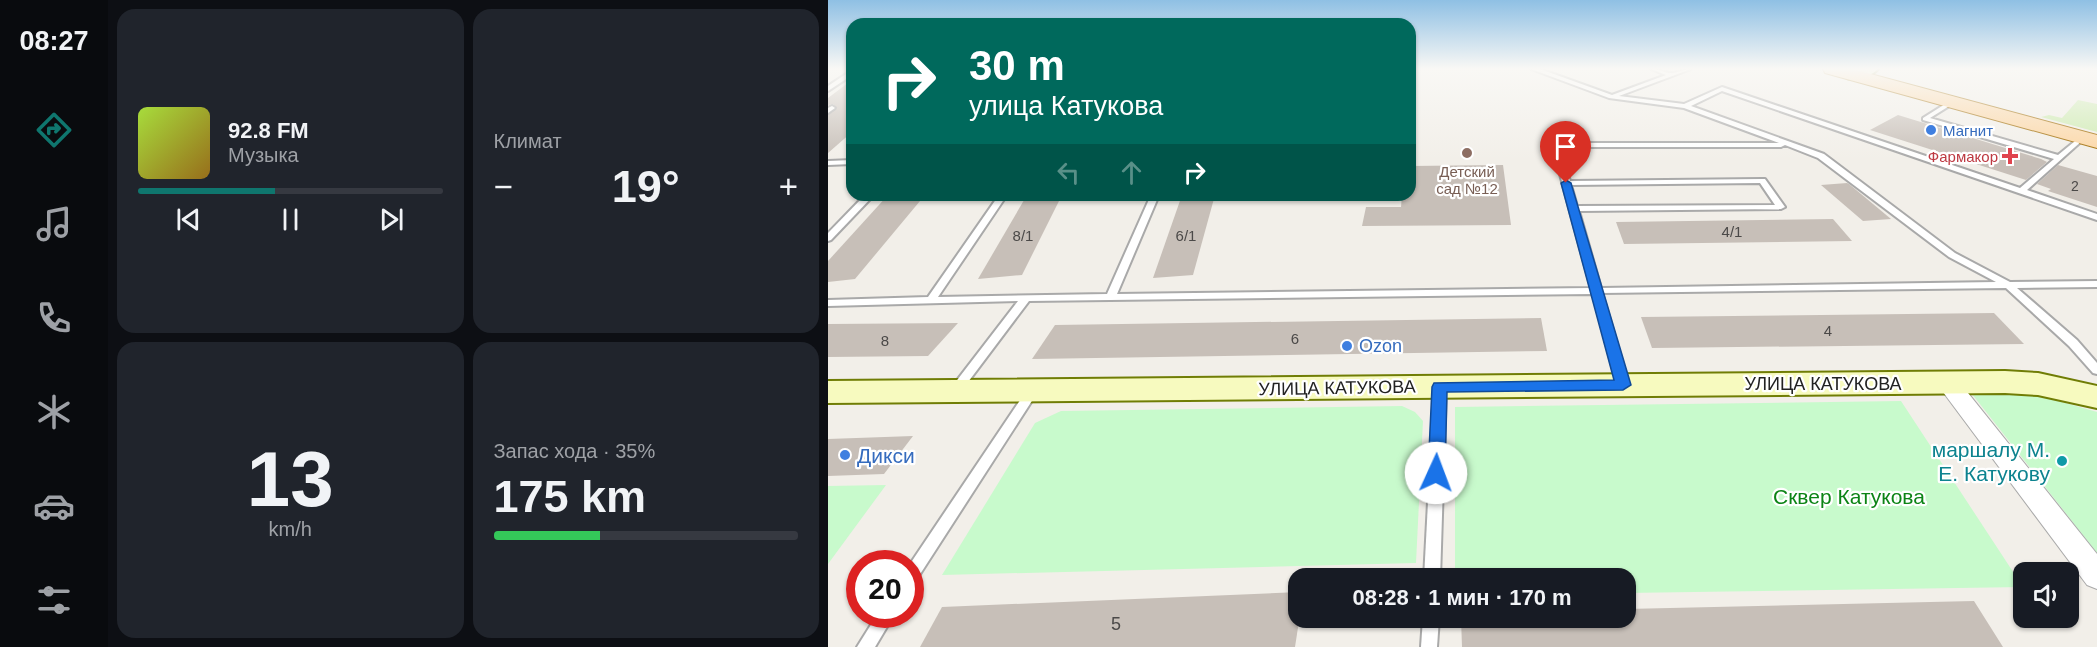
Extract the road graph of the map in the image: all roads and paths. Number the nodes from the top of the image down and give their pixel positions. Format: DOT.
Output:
graph roads {
  1 [pos="1629,99"];
  2 [pos="1700,99"];
  3 [pos="1752,99"];
  4 [pos="1944,99"];
  5 [pos="1952,102"];
  6 [pos="1685,106"];
  7 [pos="2090,140"];
  8 [pos="1788,145"];
  9 [pos="2059,158"];
  10 [pos="846,162"];
  11 [pos="828,163"];
  12 [pos="1566,183"];
  13 [pos="2021,191"];
  14 [pos="864,201"];
  15 [pos="999,201"];
  16 [pos="1152,201"];
  17 [pos="1574,209"];
  18 [pos="2097,217"];
  19 [pos="828,238"];
  20 [pos="2097,284"];
  21 [pos="2008,285"];
  22 [pos="1596,291"];
  23 [pos="1111,297"];
  24 [pos="1026,298"];
  25 [pos="931,300"];
  26 [pos="828,303"];
  27 [pos="2097,370"];
  28 [pos="1948,383"];
  29 [pos="1623,385"];
  30 [pos="1440,387"];
  31 [pos="1033,390"];
  32 [pos="955,391"];
  33 [pos="828,392"];
  34 [pos="2097,397"];
  35 [pos="924,556"];
  36 [pos="1432,568"];
  37 [pos="2097,576"];
  38 [pos="877,628"];
  39 [pos="1430,628"];
  40 [pos="865,647"];
  41 [pos="1429,647"];
  1 -- 6 [label="lane"];
  2 -- 6 [label="lane"];
  3 -- 13 [label="lane"];
  4 -- 5 [label="main road"];
  5 -- 7 [label="main road"];
  5 -- 9 [label="lane"];
  6 -- 8 [label="lane"];
  7 -- 9 [label="lane"];
  8 -- 12 [label="lane"];
  8 -- 21 [label="lane"];
  9 -- 13 [label="lane"];
  10 -- 11 [label="lane"];
  12 -- 17 [label="lane"];
  12 -- 17 [label="lane"];
  13 -- 18 [label="lane"];
  14 -- 19 [label="lane"];
  15 -- 25 [label="lane"];
  16 -- 23 [label="lane"];
  17 -- 22 [label="lane"];
  20 -- 21 [label="lane"];
  21 -- 22 [label="lane"];
  21 -- 27 [label="lane"];
  22 -- 23 [label="lane"];
  22 -- 29 [label="lane"];
  23 -- 24 [label="lane"];
  24 -- 25 [label="lane"];
  24 -- 32 [label="lane"];
  25 -- 26 [label="lane"];
  28 -- 29 [label="street, УЛИЦА КАТУКОВА"];
  28 -- 34 [label="street, УЛИЦА КАТУКОВА"];
  28 -- 37 [label="street"];
  29 -- 30 [label="street, УЛИЦА КАТУКОВА"];
  30 -- 31 [label="street, УЛИЦА КАТУКОВА"];
  30 -- 36 [label="lane"];
  31 -- 32 [label="street, УЛИЦА КАТУКОВА"];
  31 -- 35 [label="lane"];
  32 -- 33 [label="street, УЛИЦА КАТУКОВА"];
  38 -- 40 [label="lane"];
  39 -- 41 [label="lane"];
}
